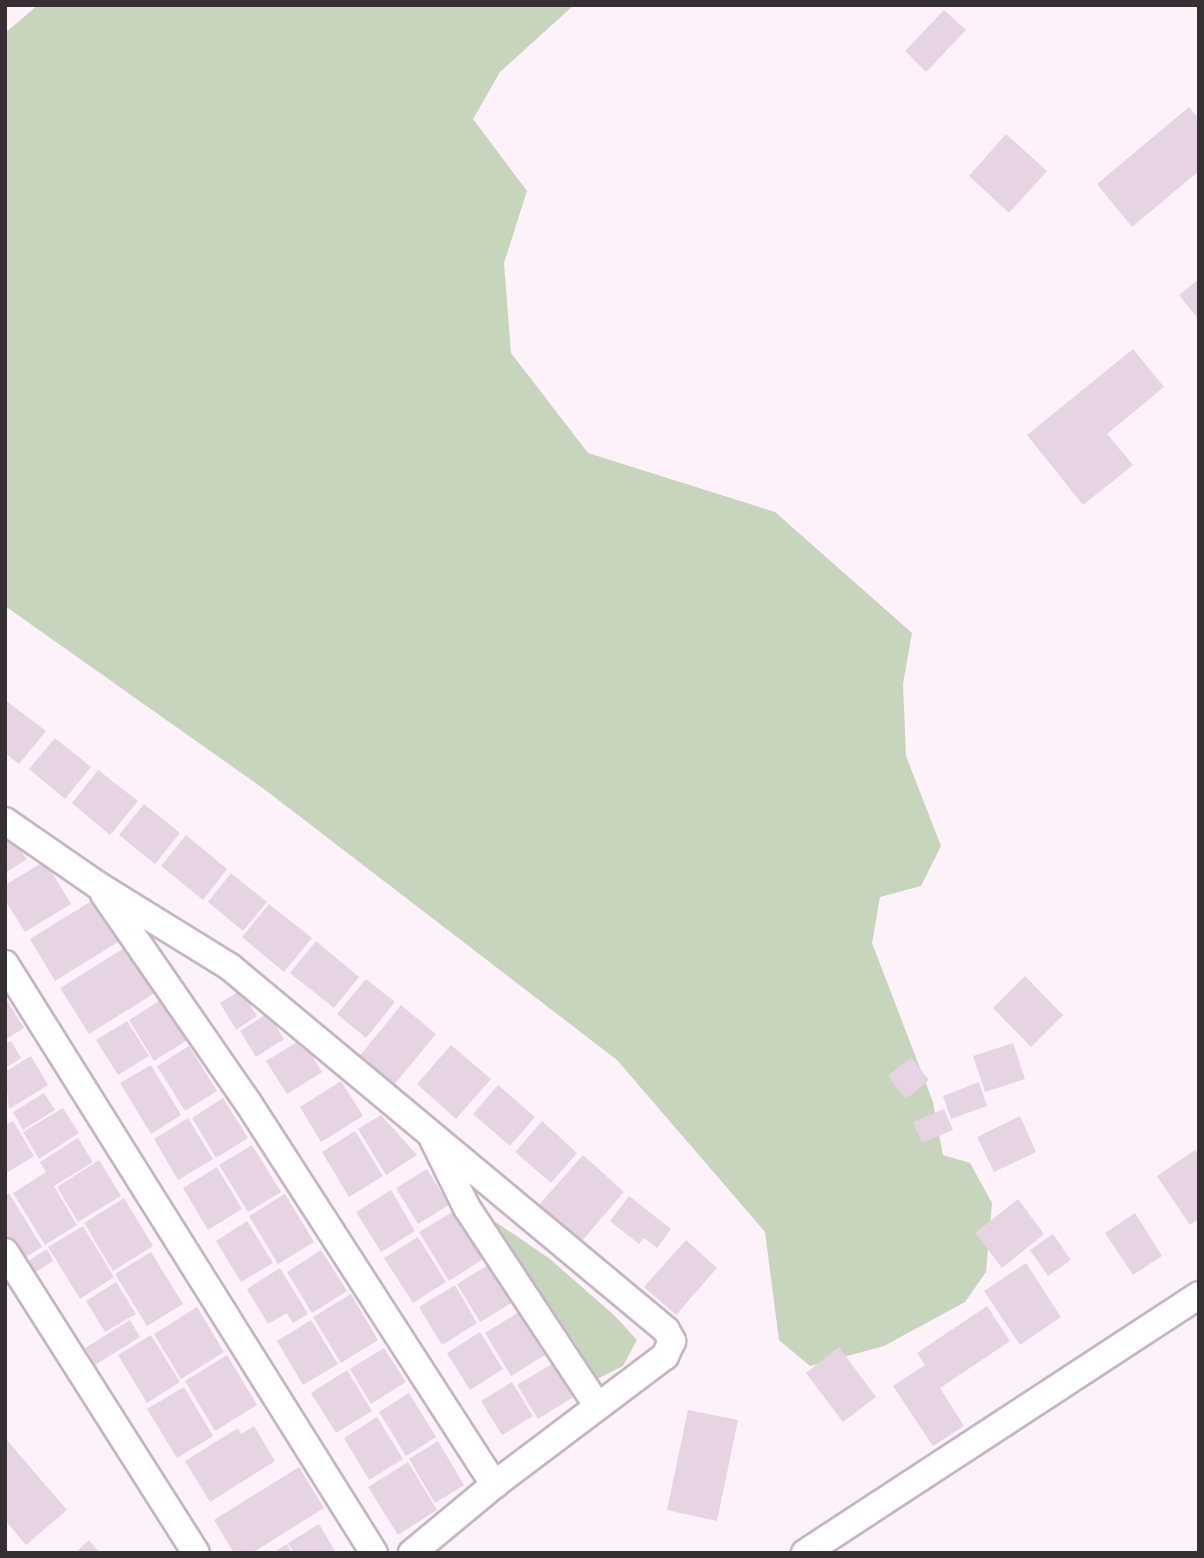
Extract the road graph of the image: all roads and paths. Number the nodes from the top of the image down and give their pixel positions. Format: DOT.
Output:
graph roads {
  1 [pos="5,821"];
  2 [pos="99,886"];
  3 [pos="5,964"];
  4 [pos="429,1131"];
  5 [pos="5,1252"];
  6 [pos="1199,1295"];
  7 [pos="597,1405"];
  8 [pos="494,1485"];
  9 [pos="196,1553"];
  10 [pos="374,1553"];
  11 [pos="412,1553"];
  12 [pos="805,1553"];
  1 -- 2 [label="street"];
  2 -- 4 [label="street"];
  2 -- 8 [label="street"];
  3 -- 10 [label="street"];
  4 -- 7 [label="street"];
  4 -- 7 [label="street"];
  5 -- 9 [label="street"];
  6 -- 12 [label="street"];
  7 -- 8 [label="street"];
  8 -- 11 [label="street"];
}
